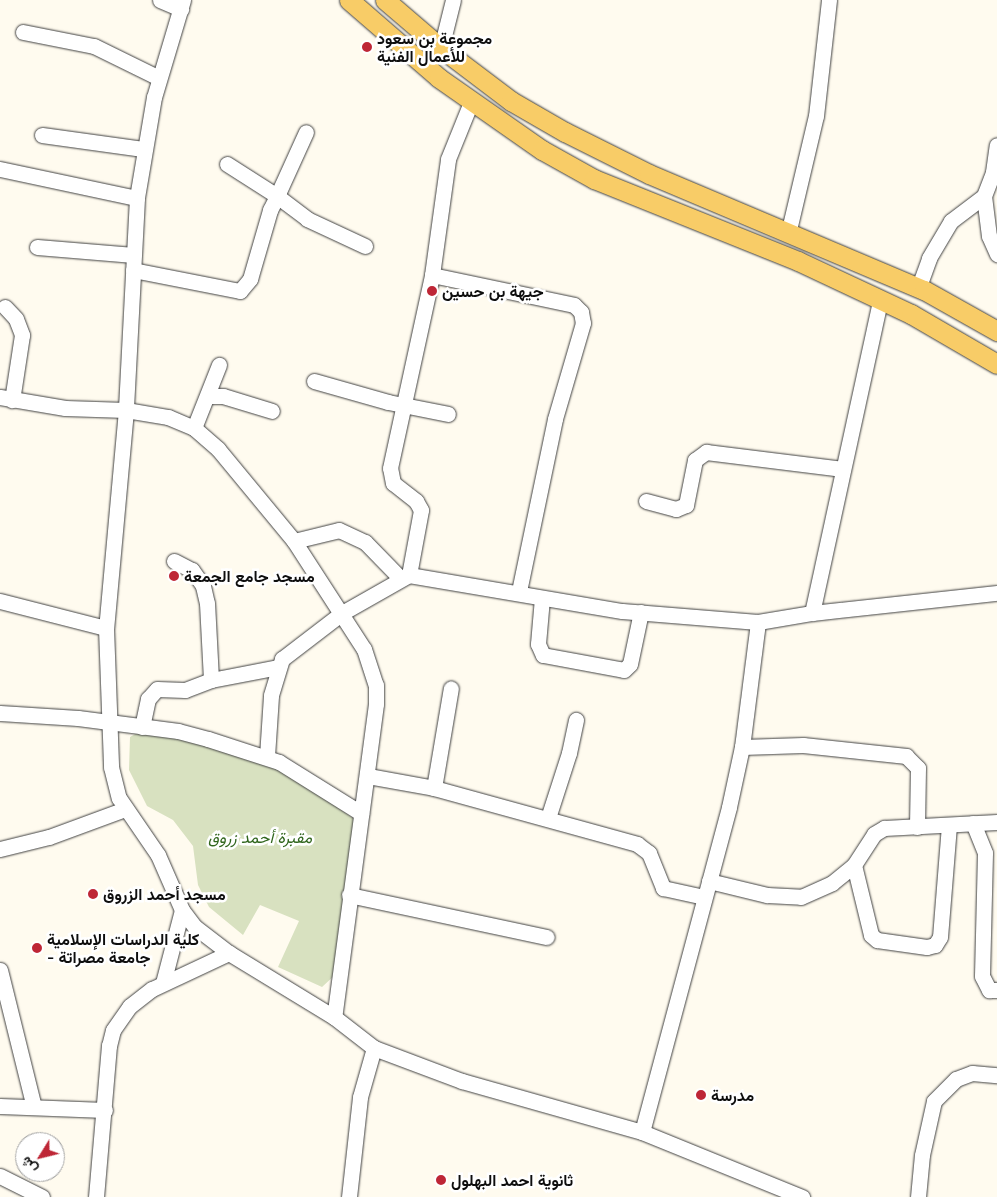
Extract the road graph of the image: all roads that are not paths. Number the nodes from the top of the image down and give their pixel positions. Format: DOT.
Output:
graph roads {
  1 [pos="160,0"];
  2 [pos="349,0"];
  3 [pos="385,0"];
  4 [pos="453,0"];
  5 [pos="828,0"];
  6 [pos="182,4"];
  7 [pos="23,32"];
  8 [pos="441,48"];
  9 [pos="159,78"];
  10 [pos="471,102"];
  11 [pos="306,132"];
  12 [pos="42,135"];
  13 [pos="997,145"];
  14 [pos="143,149"];
  15 [pos="227,164"];
  16 [pos="0,169"];
  17 [pos="277,196"];
  18 [pos="984,196"];
  19 [pos="137,198"];
  20 [pos="788,234"];
  21 [pos="365,246"];
  22 [pos="37,247"];
  23 [pos="997,254"];
  24 [pos="134,262"];
  25 [pos="432,275"];
  26 [pos="918,288"];
  27 [pos="880,301"];
  28 [pos="5,307"];
  29 [pos="997,331"];
  30 [pos="997,364"];
  31 [pos="219,365"];
  32 [pos="314,381"];
  33 [pos="208,396"];
  34 [pos="6,398"];
  35 [pos="404,404"];
  36 [pos="126,410"];
  37 [pos="272,411"];
  38 [pos="448,414"];
  39 [pos="194,428"];
  40 [pos="843,469"];
  41 [pos="646,501"];
  42 [pos="294,541"];
  43 [pos="174,561"];
  44 [pos="405,577"];
  45 [pos="520,592"];
  46 [pos="997,594"];
  47 [pos="542,598"];
  48 [pos="0,601"];
  49 [pos="641,612"];
  50 [pos="342,613"];
  51 [pos="812,613"];
  52 [pos="758,622"];
  53 [pos="106,628"];
  54 [pos="278,667"];
  55 [pos="211,680"];
  56 [pos="451,688"];
  57 [pos="0,713"];
  58 [pos="576,720"];
  59 [pos="110,723"];
  60 [pos="142,727"];
  61 [pos="742,748"];
  62 [pos="267,756"];
  63 [pos="368,776"];
  64 [pos="434,788"];
  65 [pos="125,809"];
  66 [pos="361,813"];
  67 [pos="548,818"];
  68 [pos="997,822"];
  69 [pos="973,823"];
  70 [pos="949,825"];
  71 [pos="917,828"];
  72 [pos="0,849"];
  73 [pos="854,865"];
  74 [pos="709,881"];
  75 [pos="349,895"];
  76 [pos="704,897"];
  77 [pos="182,910"];
  78 [pos="547,937"];
  79 [pos="229,953"];
  80 [pos="0,970"];
  81 [pos="162,983"];
  82 [pos="997,990"];
  83 [pos="334,1017"];
  84 [pos="374,1048"];
  85 [pos="997,1075"];
  86 [pos="0,1106"];
  87 [pos="34,1108"];
  88 [pos="106,1110"];
  89 [pos="642,1132"];
  90 [pos="0,1176"];
  91 [pos="42,1197"];
  92 [pos="96,1197"];
  93 [pos="350,1197"];
  94 [pos="802,1197"];
  95 [pos="918,1197"];
  1 -- 6 [label="street"];
  2 -- 10 [label="main road"];
  3 -- 8 [label="main road"];
  4 -- 8 [label="street"];
  5 -- 20 [label="street"];
  6 -- 9 [label="street"];
  7 -- 9 [label="street"];
  8 -- 20 [label="main road"];
  9 -- 14 [label="street"];
  10 -- 25 [label="street"];
  10 -- 27 [label="main road"];
  11 -- 17 [label="street"];
  12 -- 14 [label="street"];
  13 -- 18 [label="street"];
  14 -- 19 [label="street"];
  15 -- 17 [label="street"];
  16 -- 19 [label="street"];
  17 -- 21 [label="street"];
  17 -- 24 [label="street"];
  18 -- 23 [label="street"];
  18 -- 26 [label="street"];
  19 -- 24 [label="street"];
  20 -- 26 [label="main road"];
  22 -- 24 [label="street"];
  24 -- 36 [label="street"];
  25 -- 35 [label="street"];
  25 -- 45 [label="street"];
  26 -- 29 [label="main road"];
  27 -- 30 [label="main road"];
  27 -- 40 [label="street"];
  28 -- 34 [label="street"];
  31 -- 33 [label="street"];
  32 -- 35 [label="street"];
  33 -- 37 [label="street"];
  33 -- 39 [label="street"];
  34 -- 36 [label="street"];
  35 -- 38 [label="street"];
  35 -- 44 [label="street"];
  36 -- 39 [label="street"];
  36 -- 53 [label="street"];
  39 -- 42 [label="street"];
  40 -- 41 [label="street"];
  40 -- 51 [label="street"];
  42 -- 44 [label="street"];
  42 -- 50 [label="street"];
  43 -- 55 [label="street"];
  44 -- 45 [label="street"];
  44 -- 50 [label="street"];
  45 -- 47 [label="street"];
  46 -- 51 [label="street"];
  47 -- 49 [label="street"];
  47 -- 49 [label="street"];
  48 -- 53 [label="street"];
  49 -- 52 [label="street"];
  50 -- 54 [label="street"];
  50 -- 63 [label="street"];
  51 -- 52 [label="street"];
  52 -- 61 [label="street"];
  53 -- 59 [label="street"];
  54 -- 55 [label="street"];
  54 -- 62 [label="street"];
  55 -- 60 [label="street"];
  56 -- 64 [label="street"];
  57 -- 59 [label="street"];
  58 -- 67 [label="street"];
  59 -- 60 [label="street"];
  59 -- 65 [label="street"];
  60 -- 62 [label="street"];
  61 -- 71 [label="street"];
  61 -- 74 [label="street"];
  62 -- 66 [label="street"];
  63 -- 64 [label="street"];
  63 -- 66 [label="street"];
  64 -- 67 [label="street"];
  65 -- 72 [label="street"];
  65 -- 77 [label="street"];
  66 -- 75 [label="street"];
  67 -- 76 [label="street"];
  68 -- 69 [label="street"];
  69 -- 70 [label="street"];
  69 -- 82 [label="street"];
  70 -- 71 [label="street"];
  70 -- 73 [label="street"];
  71 -- 73 [label="street"];
  73 -- 74 [label="street"];
  74 -- 76 [label="street"];
  75 -- 78 [label="street"];
  75 -- 83 [label="street"];
  76 -- 89 [label="street"];
  77 -- 79 [label="street"];
  77 -- 81 [label="street"];
  79 -- 81 [label="street"];
  79 -- 83 [label="street"];
  80 -- 87 [label="street"];
  81 -- 88 [label="street"];
  83 -- 84 [label="street"];
  84 -- 89 [label="street"];
  84 -- 93 [label="street"];
  85 -- 95 [label="street"];
  86 -- 87 [label="street"];
  87 -- 88 [label="street"];
  88 -- 92 [label="street"];
  89 -- 94 [label="street"];
  90 -- 91 [label="street"];
}
